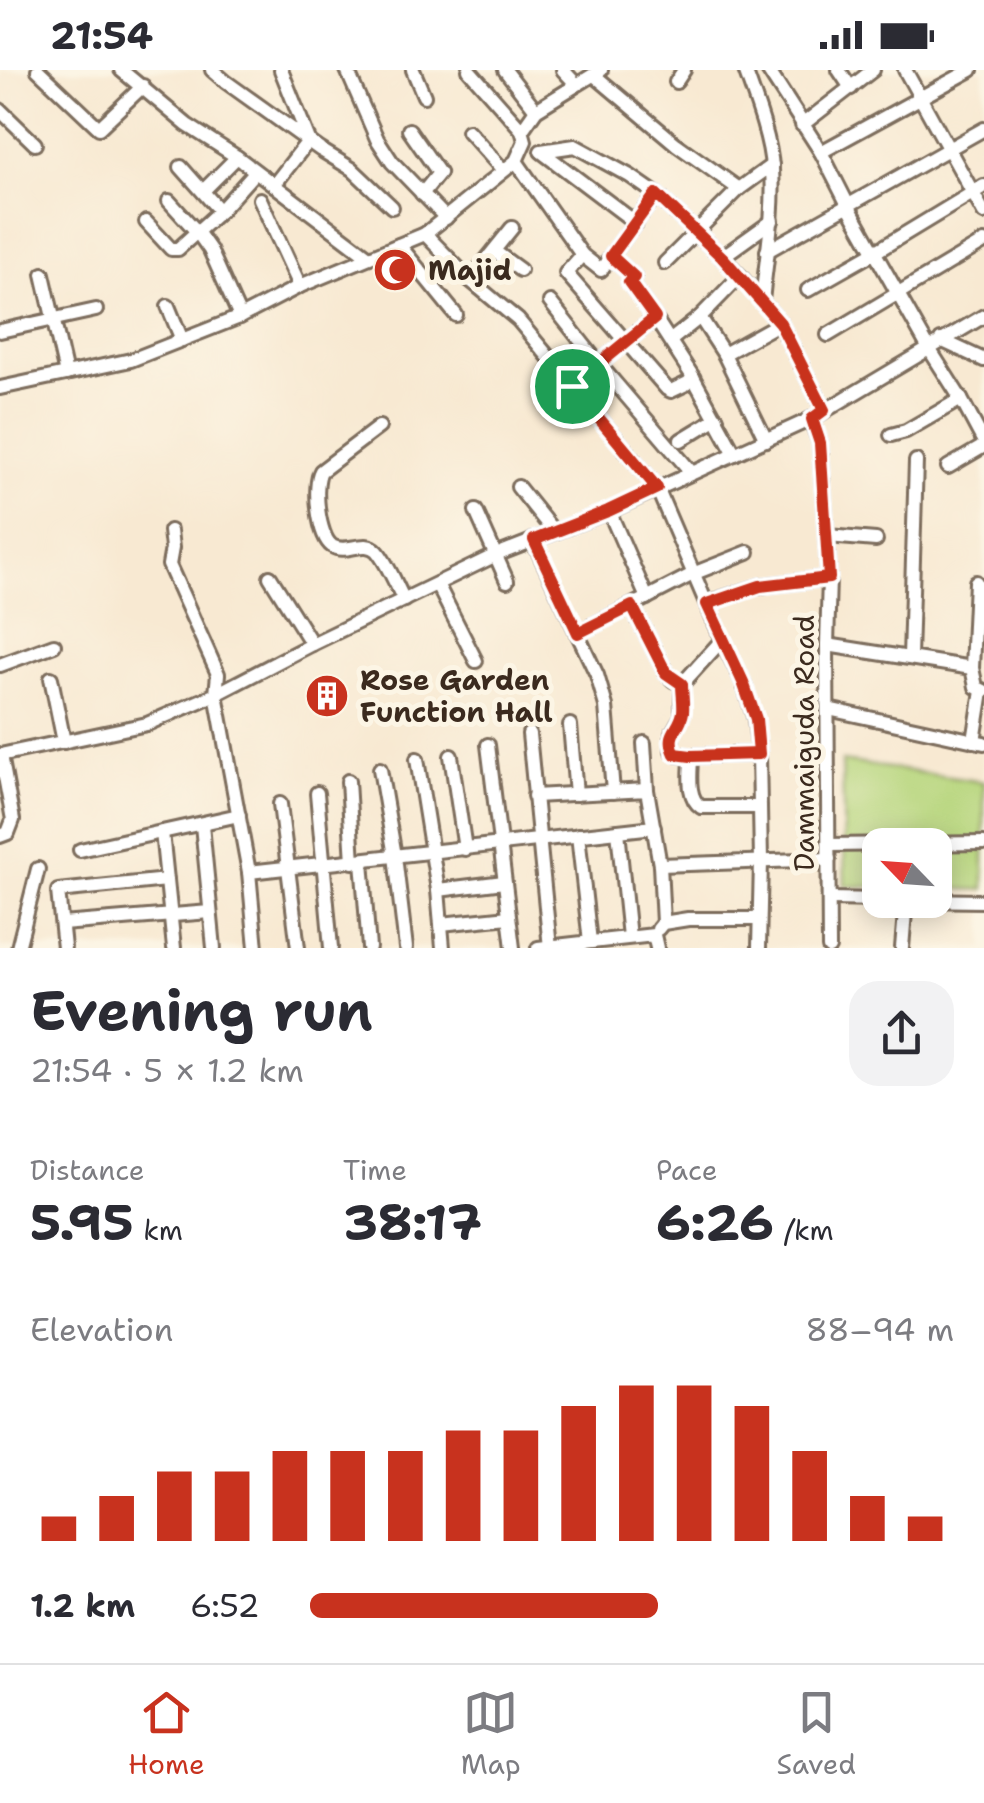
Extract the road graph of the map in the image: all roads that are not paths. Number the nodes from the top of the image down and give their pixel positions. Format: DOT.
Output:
graph roads {
  1 [pos="38,70"];
  2 [pos="121,70"];
  3 [pos="212,70"];
  4 [pos="280,70"];
  5 [pos="347,70"];
  6 [pos="413,70"];
  7 [pos="469,70"];
  8 [pos="505,70"];
  9 [pos="563,70"];
  10 [pos="745,70"];
  11 [pos="768,70"];
  12 [pos="838,70"];
  13 [pos="874,70"];
  14 [pos="905,70"];
  15 [pos="971,70"];
  16 [pos="587,75"];
  17 [pos="143,86"];
  18 [pos="852,88"];
  19 [pos="424,96"];
  20 [pos="920,98"];
  21 [pos="0,110"];
  22 [pos="536,110"];
  23 [pos="802,125"];
  24 [pos="984,129"];
  25 [pos="408,130"];
  26 [pos="468,132"];
  27 [pos="524,136"];
  28 [pos="309,140"];
  29 [pos="34,144"];
  30 [pos="949,149"];
  31 [pos="541,150"];
  32 [pos="821,152"];
  33 [pos="237,158"];
  34 [pos="516,161"];
  35 [pos="772,164"];
  36 [pos="181,167"];
  37 [pos="503,170"];
  38 [pos="255,172"];
  39 [pos="274,185"];
  40 [pos="739,189"];
  41 [pos="978,190"];
  42 [pos="202,191"];
  43 [pos="422,194"];
  44 [pos="656,194"];
  45 [pos="260,199"];
  46 [pos="169,201"];
  47 [pos="392,207"];
  48 [pos="849,207"];
  49 [pos="220,212"];
  50 [pos="984,213"];
  51 [pos="446,218"];
  52 [pos="772,221"];
  53 [pos="146,222"];
  54 [pos="636,222"];
  55 [pos="512,228"];
  56 [pos="696,230"];
  57 [pos="198,233"];
  58 [pos="425,234"];
  59 [pos="984,242"];
  60 [pos="400,245"];
  61 [pos="494,251"];
  62 [pos="766,251"];
  63 [pos="875,252"];
  64 [pos="582,255"];
  65 [pos="611,256"];
  66 [pos="369,257"];
  67 [pos="722,257"];
  68 [pos="665,263"];
  69 [pos="520,270"];
  70 [pos="42,274"];
  71 [pos="740,276"];
  72 [pos="470,280"];
  73 [pos="300,286"];
  74 [pos="808,290"];
  75 [pos="899,294"];
  76 [pos="550,302"];
  77 [pos="762,302"];
  78 [pos="168,306"];
  79 [pos="96,310"];
  80 [pos="456,316"];
  81 [pos="984,316"];
  82 [pos="240,317"];
  83 [pos="700,317"];
  84 [pos="655,318"];
  85 [pos="53,319"];
  86 [pos="780,323"];
  87 [pos="0,331"];
  88 [pos="828,334"];
  89 [pos="182,340"];
  90 [pos="626,340"];
  91 [pos="671,340"];
  92 [pos="934,344"];
  93 [pos="724,354"];
  94 [pos="984,360"];
  95 [pos="599,364"];
  96 [pos="66,374"];
  97 [pos="693,377"];
  98 [pos="572,386"];
  99 [pos="0,388"];
  100 [pos="961,399"];
  101 [pos="824,410"];
  102 [pos="718,418"];
  103 [pos="812,419"];
  104 [pos="379,427"];
  105 [pos="891,435"];
  106 [pos="680,440"];
  107 [pos="766,440"];
  108 [pos="984,444"];
  109 [pos="736,454"];
  110 [pos="916,461"];
  111 [pos="948,467"];
  112 [pos="692,474"];
  113 [pos="518,487"];
  114 [pos="657,488"];
  115 [pos="476,511"];
  116 [pos="608,511"];
  117 [pos="170,531"];
  118 [pos="554,532"];
  119 [pos="826,536"];
  120 [pos="534,540"];
  121 [pos="876,540"];
  122 [pos="748,552"];
  123 [pos="496,555"];
  124 [pos="695,574"];
  125 [pos="270,577"];
  126 [pos="829,578"];
  127 [pos="507,580"];
  128 [pos="976,582"];
  129 [pos="437,584"];
  130 [pos="647,598"];
  131 [pos="404,600"];
  132 [pos="707,604"];
  133 [pos="632,606"];
  134 [pos="578,633"];
  135 [pos="722,640"];
  136 [pos="312,644"];
  137 [pos="54,645"];
  138 [pos="827,645"];
  139 [pos="910,657"];
  140 [pos="476,660"];
  141 [pos="0,665"];
  142 [pos="972,668"];
  143 [pos="51,678"];
  144 [pos="682,684"];
  145 [pos="983,691"];
  146 [pos="216,694"];
  147 [pos="828,709"];
  148 [pos="570,725"];
  149 [pos="529,734"];
  150 [pos="64,742"];
  151 [pos="979,742"];
  152 [pos="644,743"];
  153 [pos="488,745"];
  154 [pos="759,754"];
  155 [pos="1,755"];
  156 [pos="452,756"];
  157 [pos="691,756"];
  158 [pos="416,759"];
  159 [pos="380,769"];
  160 [pos="348,781"];
  161 [pos="648,790"];
  162 [pos="614,792"];
  163 [pos="317,793"];
  164 [pos="576,794"];
  165 [pos="534,796"];
  166 [pos="280,804"];
  167 [pos="760,807"];
  168 [pos="238,815"];
  169 [pos="202,824"];
  170 [pos="654,827"];
  171 [pos="618,831"];
  172 [pos="162,832"];
  173 [pos="0,836"];
  174 [pos="578,836"];
  175 [pos="538,840"];
  176 [pos="984,842"];
  177 [pos="952,843"];
  178 [pos="500,844"];
  179 [pos="465,848"];
  180 [pos="862,849"];
  181 [pos="80,850"];
  182 [pos="432,851"];
  183 [pos="829,852"];
  184 [pos="394,856"];
  185 [pos="358,861"];
  186 [pos="761,861"];
  187 [pos="660,865"];
  188 [pos="322,866"];
  189 [pos="288,868"];
  190 [pos="38,869"];
  191 [pos="248,872"];
  192 [pos="167,880"];
  193 [pos="504,882"];
  194 [pos="438,890"];
  195 [pos="830,899"];
  196 [pos="862,900"];
  197 [pos="952,901"];
  198 [pos="984,901"];
  199 [pos="210,912"];
  200 [pos="170,915"];
  201 [pos="509,917"];
  202 [pos="904,918"];
  203 [pos="758,919"];
  204 [pos="62,924"];
  205 [pos="441,924"];
  206 [pos="658,935"];
  207 [pos="629,937"];
  208 [pos="590,942"];
  209 [pos="18,948"];
  210 [pos="64,948"];
  211 [pos="174,948"];
  212 [pos="214,948"];
  213 [pos="246,948"];
  214 [pos="256,948"];
  215 [pos="298,948"];
  216 [pos="331,948"];
  217 [pos="369,948"];
  218 [pos="406,948"];
  219 [pos="443,948"];
  220 [pos="513,948"];
  221 [pos="538,948"];
  222 [pos="550,948"];
  223 [pos="759,948"];
  224 [pos="830,948"];
  225 [pos="902,948"];
  1 -- 17 [label="street"];
  2 -- 17 [label="street"];
  3 -- 28 [label="street"];
  4 -- 28 [label="street"];
  5 -- 43 [label="street"];
  6 -- 19 [label="street"];
  7 -- 27 [label="street"];
  8 -- 22 [label="street"];
  9 -- 16 [label="street"];
  10 -- 35 [label="street"];
  11 -- 23 [label="street"];
  12 -- 18 [label="street"];
  13 -- 18 [label="street"];
  14 -- 20 [label="street"];
  15 -- 20 [label="street"];
  16 -- 22 [label="street"];
  16 -- 40 [label="street"];
  17 -- 33 [label="street"];
  18 -- 23 [label="street"];
  20 -- 30 [label="street"];
  20 -- 32 [label="street"];
  21 -- 29 [label="street"];
  22 -- 27 [label="street"];
  23 -- 32 [label="street"];
  24 -- 30 [label="street"];
  25 -- 43 [label="street"];
  26 -- 37 [label="street"];
  27 -- 31 [label="street"];
  27 -- 34 [label="street"];
  28 -- 39 [label="street"];
  28 -- 47 [label="street"];
  30 -- 41 [label="street"];
  30 -- 48 [label="street"];
  31 -- 44 [label="street"];
  31 -- 54 [label="street"];
  32 -- 48 [label="street"];
  33 -- 38 [label="street"];
  33 -- 42 [label="street"];
  34 -- 37 [label="street"];
  34 -- 64 [label="street"];
  35 -- 40 [label="street"];
  35 -- 52 [label="street"];
  36 -- 42 [label="street"];
  37 -- 51 [label="street"];
  38 -- 39 [label="street"];
  38 -- 49 [label="street"];
  39 -- 66 [label="street"];
  40 -- 56 [label="street"];
  41 -- 50 [label="street"];
  41 -- 63 [label="street"];
  42 -- 49 [label="street"];
  43 -- 51 [label="street"];
  44 -- 54 [label="street"];
  44 -- 56 [label="street"];
  45 -- 73 [label="street"];
  46 -- 57 [label="street"];
  48 -- 62 [label="street"];
  48 -- 63 [label="street"];
  49 -- 57 [label="street"];
  51 -- 58 [label="street"];
  52 -- 62 [label="street"];
  52 -- 67 [label="street"];
  53 -- 57 [label="street"];
  54 -- 65 [label="street"];
  55 -- 61 [label="street"];
  56 -- 67 [label="street"];
  56 -- 68 [label="street"];
  57 -- 82 [label="street"];
  58 -- 60 [label="street"];
  58 -- 72 [label="street"];
  59 -- 75 [label="street"];
  60 -- 66 [label="street"];
  60 -- 80 [label="street"];
  61 -- 69 [label="street"];
  61 -- 72 [label="street"];
  62 -- 77 [label="street"];
  63 -- 74 [label="street"];
  63 -- 75 [label="street"];
  64 -- 65 [label="street"];
  64 -- 90 [label="street"];
  65 -- 84 [label="street"];
  66 -- 73 [label="street"];
  67 -- 71 [label="street"];
  70 -- 85 [label="street"];
  71 -- 77 [label="street"];
  71 -- 83 [label="street"];
  72 -- 98 [label="street"];
  73 -- 82 [label="street"];
  75 -- 88 [label="street"];
  75 -- 92 [label="street"];
  76 -- 95 [label="street"];
  77 -- 86 [label="street"];
  78 -- 89 [label="street"];
  79 -- 85 [label="street"];
  81 -- 92 [label="street"];
  82 -- 89 [label="street"];
  83 -- 91 [label="street"];
  83 -- 93 [label="street"];
  84 -- 90 [label="street"];
  84 -- 91 [label="street"];
  85 -- 87 [label="street"];
  85 -- 96 [label="street"];
  86 -- 93 [label="street"];
  86 -- 101 [label="street"];
  89 -- 96 [label="street"];
  90 -- 95 [label="street"];
  90 -- 97 [label="street"];
  91 -- 97 [label="street"];
  92 -- 94 [label="street"];
  92 -- 100 [label="street"];
  92 -- 101 [label="street"];
  93 -- 107 [label="street"];
  95 -- 98 [label="street"];
  95 -- 112 [label="street"];
  96 -- 99 [label="street"];
  97 -- 102 [label="street"];
  98 -- 114 [label="street"];
  100 -- 105 [label="street"];
  100 -- 108 [label="street"];
  101 -- 103 [label="street"];
  102 -- 106 [label="street"];
  102 -- 109 [label="street"];
  103 -- 107 [label="street"];
  103 -- 119 [label="street, Dammaiguda Road"];
  104 -- 131 [label="street"];
  107 -- 109 [label="street"];
  108 -- 111 [label="street"];
  109 -- 112 [label="street"];
  110 -- 139 [label="street"];
  112 -- 114 [label="street"];
  113 -- 118 [label="street"];
  114 -- 116 [label="street"];
  114 -- 124 [label="street"];
  115 -- 123 [label="street"];
  116 -- 118 [label="street"];
  116 -- 130 [label="street"];
  117 -- 146 [label="street"];
  118 -- 120 [label="street"];
  119 -- 121 [label="street"];
  119 -- 126 [label="street, Dammaiguda Road"];
  120 -- 123 [label="street"];
  120 -- 134 [label="street"];
  122 -- 124 [label="street"];
  123 -- 127 [label="street"];
  123 -- 129 [label="street"];
  124 -- 130 [label="street"];
  124 -- 132 [label="street"];
  125 -- 136 [label="street"];
  126 -- 132 [label="street"];
  126 -- 138 [label="street, Dammaiguda Road"];
  128 -- 142 [label="street"];
  129 -- 131 [label="street"];
  129 -- 140 [label="street"];
  130 -- 133 [label="street"];
  131 -- 136 [label="street"];
  132 -- 135 [label="street"];
  133 -- 134 [label="street"];
  133 -- 144 [label="street"];
  134 -- 162 [label="street"];
  135 -- 144 [label="street"];
  135 -- 154 [label="street"];
  136 -- 146 [label="street"];
  137 -- 141 [label="street"];
  138 -- 139 [label="street"];
  138 -- 147 [label="street, Dammaiguda Road"];
  139 -- 142 [label="street"];
  142 -- 145 [label="street"];
  143 -- 150 [label="street"];
  144 -- 157 [label="street"];
  145 -- 151 [label="street"];
  146 -- 150 [label="street"];
  146 -- 168 [label="street"];
  147 -- 151 [label="street"];
  147 -- 183 [label="street, Dammaiguda Road"];
  148 -- 164 [label="street"];
  149 -- 165 [label="street"];
  150 -- 155 [label="street"];
  152 -- 161 [label="street"];
  153 -- 178 [label="street"];
  154 -- 157 [label="street"];
  154 -- 167 [label="street"];
  155 -- 173 [label="street"];
  156 -- 179 [label="street"];
  157 -- 167 [label="street"];
  158 -- 182 [label="street"];
  159 -- 184 [label="street"];
  160 -- 185 [label="street"];
  161 -- 162 [label="street"];
  161 -- 170 [label="street"];
  162 -- 164 [label="street"];
  163 -- 188 [label="street"];
  164 -- 165 [label="street"];
  165 -- 175 [label="street"];
  166 -- 189 [label="street"];
  167 -- 186 [label="street"];
  168 -- 169 [label="street"];
  168 -- 191 [label="street"];
  169 -- 172 [label="street"];
  169 -- 199 [label="street"];
  170 -- 171 [label="street"];
  170 -- 187 [label="street"];
  171 -- 174 [label="street"];
  171 -- 207 [label="street"];
  172 -- 181 [label="street"];
  172 -- 192 [label="street"];
  174 -- 175 [label="street"];
  174 -- 208 [label="street"];
  175 -- 178 [label="street"];
  175 -- 222 [label="street"];
  176 -- 177 [label="street"];
  178 -- 179 [label="street"];
  178 -- 193 [label="street"];
  179 -- 182 [label="street"];
  180 -- 183 [label="street"];
  182 -- 184 [label="street"];
  182 -- 194 [label="street"];
  183 -- 186 [label="street"];
  183 -- 195 [label="street, Dammaiguda Road"];
  184 -- 185 [label="street"];
  184 -- 218 [label="street"];
  185 -- 188 [label="street"];
  185 -- 217 [label="street"];
  186 -- 187 [label="street"];
  186 -- 203 [label="street"];
  187 -- 206 [label="street"];
  188 -- 189 [label="street"];
  188 -- 216 [label="street"];
  189 -- 191 [label="street"];
  189 -- 215 [label="street"];
  190 -- 209 [label="street"];
  191 -- 214 [label="street"];
  192 -- 200 [label="street"];
  192 -- 204 [label="street"];
  193 -- 194 [label="street"];
  193 -- 201 [label="street"];
  194 -- 205 [label="street"];
  195 -- 196 [label="street"];
  195 -- 224 [label="street, Dammaiguda Road"];
  197 -- 198 [label="street"];
  199 -- 200 [label="street"];
  199 -- 212 [label="street"];
  200 -- 204 [label="street"];
  200 -- 211 [label="street"];
  201 -- 205 [label="street"];
  201 -- 220 [label="street"];
  202 -- 225 [label="street"];
  203 -- 206 [label="street"];
  203 -- 223 [label="street"];
  204 -- 210 [label="street"];
  205 -- 219 [label="street"];
  206 -- 207 [label="street"];
  207 -- 208 [label="street"];
  208 -- 222 [label="street"];
  213 -- 214 [label="street"];
  221 -- 222 [label="street"];
}
